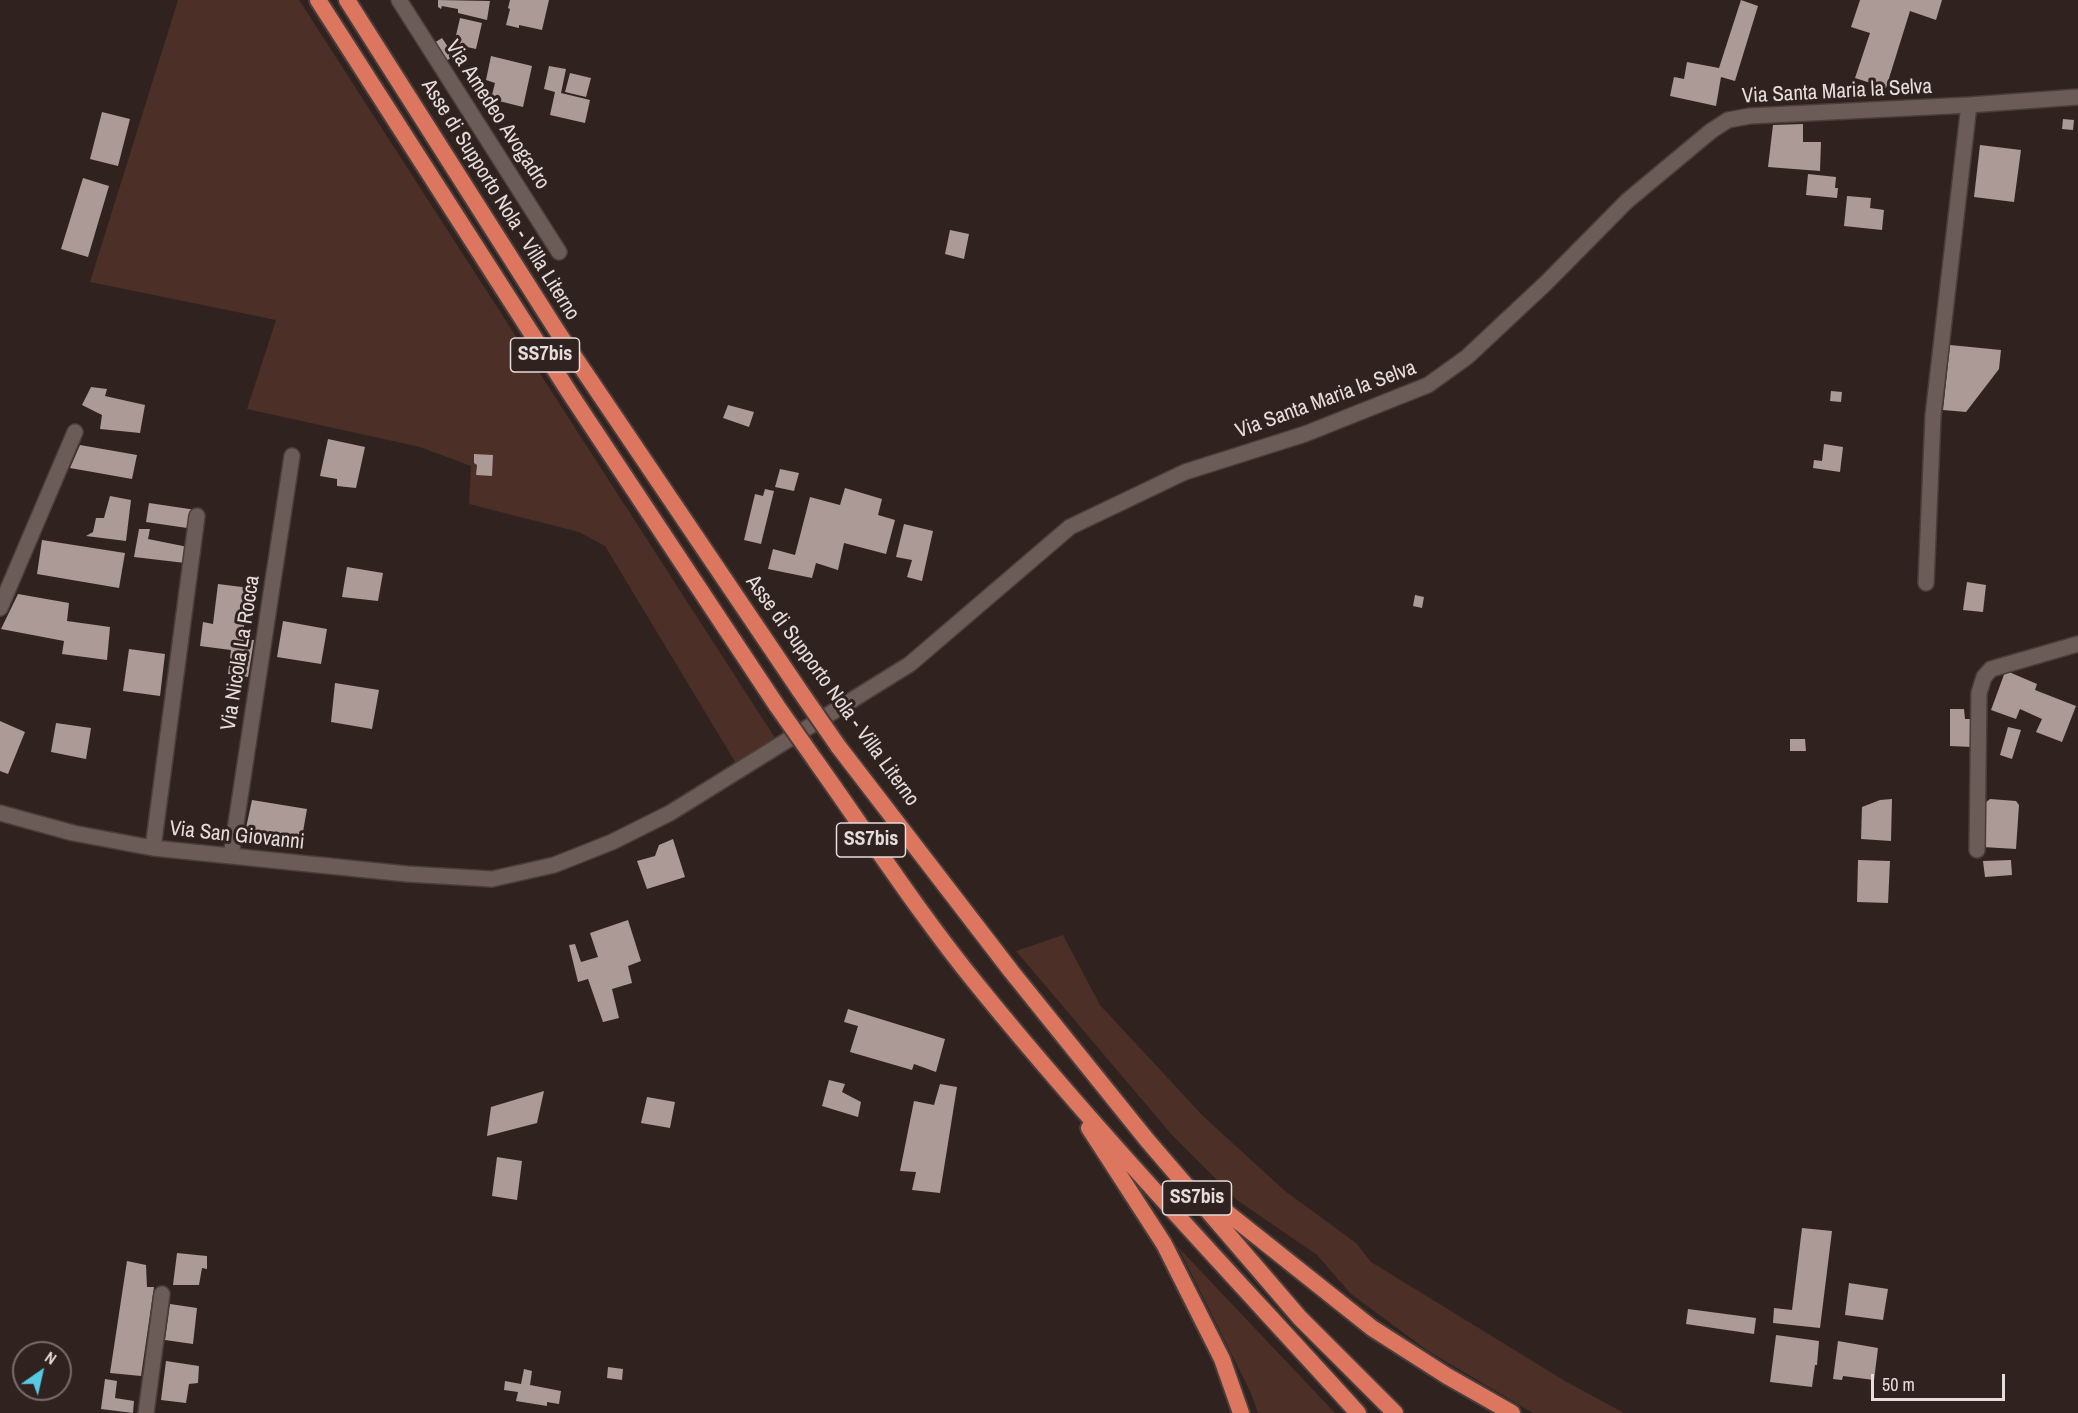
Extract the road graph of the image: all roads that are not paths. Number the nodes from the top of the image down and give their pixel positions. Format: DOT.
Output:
graph roads {
  1 [pos="318,0"];
  2 [pos="347,0"];
  3 [pos="399,0"];
  4 [pos="2078,97"];
  5 [pos="1969,105"];
  6 [pos="559,252"];
  7 [pos="75,432"];
  8 [pos="292,456"];
  9 [pos="197,516"];
  10 [pos="1926,583"];
  11 [pos="0,608"];
  12 [pos="2078,644"];
  13 [pos="0,813"];
  14 [pos="153,848"];
  15 [pos="1977,849"];
  16 [pos="231,856"];
  17 [pos="474,878"];
  18 [pos="1060,1085"];
  19 [pos="1147,1140"];
  20 [pos="162,1294"];
  21 [pos="146,1413"];
  22 [pos="1241,1413"];
  23 [pos="1358,1413"];
  24 [pos="1395,1413"];
  25 [pos="1512,1413"];
  1 -- 18 [label="highway, Asse di Supporto Nola - Villa Literno / SS7bis, bridge"];
  2 -- 19 [label="highway, Asse di Supporto Nola - Villa Literno / SS7bis, bridge"];
  3 -- 6 [label="street, Via Amedeo Avogadro"];
  4 -- 5 [label="street, Via Santa Maria la Selva"];
  5 -- 10 [label="street"];
  5 -- 17 [label="street, Via Santa Maria la Selva"];
  7 -- 11 [label="street"];
  8 -- 16 [label="street, Via Nicola La Rocca"];
  9 -- 14 [label="street"];
  12 -- 15 [label="street"];
  13 -- 14 [label="street, Via San Giovanni"];
  14 -- 16 [label="street, Via San Giovanni"];
  16 -- 17 [label="street, Via San Giovanni"];
  18 -- 22 [label="highway"];
  18 -- 23 [label="highway, Asse di Supporto Nola - Villa Literno / SS7bis"];
  19 -- 24 [label="highway, Asse di Supporto Nola - Villa Literno / SS7bis"];
  19 -- 25 [label="highway"];
  20 -- 21 [label="street"];
}
